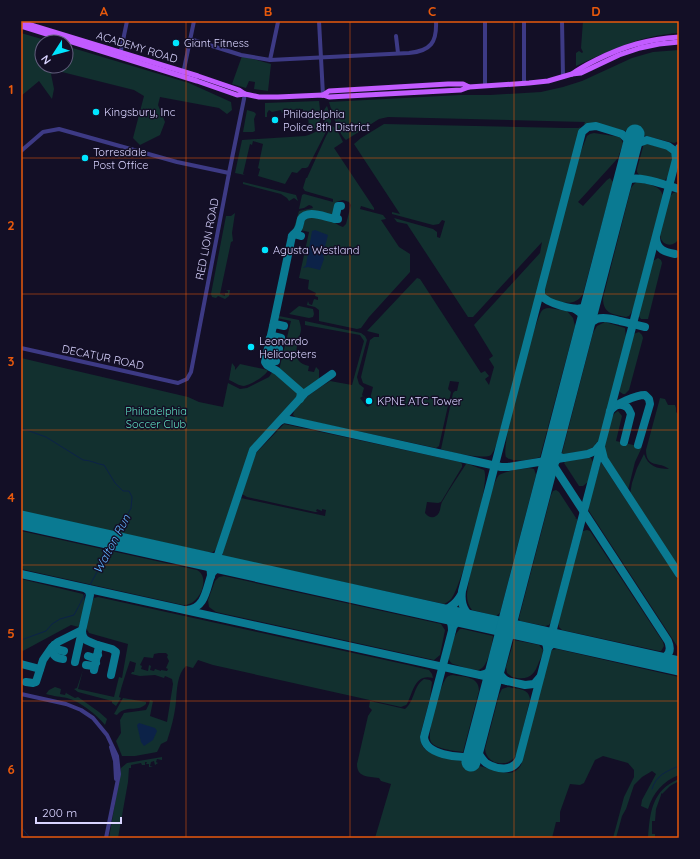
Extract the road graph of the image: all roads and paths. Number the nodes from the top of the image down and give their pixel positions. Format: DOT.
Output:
graph roads {
  1 [pos="127,21"];
  2 [pos="194,21"];
  3 [pos="319,21"];
  4 [pos="436,21"];
  5 [pos="486,21"];
  6 [pos="524,21"];
  7 [pos="562,21"];
  8 [pos="21,22"];
  9 [pos="278,22"];
  10 [pos="21,26"];
  11 [pos="396,36"];
  12 [pos="679,36"];
  13 [pos="190,39"];
  14 [pos="679,42"];
  15 [pos="398,53"];
  16 [pos="120,55"];
  17 [pos="322,58"];
  18 [pos="270,60"];
  19 [pos="183,74"];
  20 [pos="572,74"];
  21 [pos="563,77"];
  22 [pos="524,84"];
  23 [pos="485,86"];
  24 [pos="245,94"];
  25 [pos="323,95"];
  26 [pos="21,152"];
  27 [pos="229,174"];
  28 [pos="21,348"];
  29 [pos="180,383"];
  30 [pos="21,694"];
  31 [pos="107,735"];
  32 [pos="115,790"];
  33 [pos="106,838"];
  1 -- 16 [label="street"];
  2 -- 13 [label="street"];
  3 -- 17 [label="street"];
  4 -- 15 [label="street"];
  5 -- 23 [label="street"];
  6 -- 22 [label="street"];
  7 -- 21 [label="street"];
  8 -- 16 [label="main road, ACADEMY ROAD"];
  9 -- 18 [label="street"];
  10 -- 16 [label="main road, ACADEMY ROAD"];
  11 -- 15 [label="street"];
  12 -- 20 [label="main road, ACADEMY ROAD"];
  13 -- 18 [label="street"];
  13 -- 19 [label="street"];
  14 -- 20 [label="main road, ACADEMY ROAD"];
  15 -- 17 [label="street"];
  16 -- 19 [label="main road, ACADEMY ROAD"];
  17 -- 18 [label="street"];
  17 -- 25 [label="street"];
  19 -- 24 [label="main road, ACADEMY ROAD"];
  20 -- 21 [label="main road, ACADEMY ROAD"];
  21 -- 22 [label="main road, ACADEMY ROAD"];
  22 -- 23 [label="main road, ACADEMY ROAD"];
  23 -- 25 [label="main road, ACADEMY ROAD"];
  24 -- 25 [label="main road, ACADEMY ROAD"];
  24 -- 27 [label="street, RED LION ROAD"];
  26 -- 27 [label="street"];
  27 -- 29 [label="street, RED LION ROAD"];
  28 -- 29 [label="street, DECATUR ROAD"];
  30 -- 31 [label="street"];
  31 -- 32 [label="street"];
  31 -- 32 [label="street"];
  32 -- 33 [label="street"];
}
